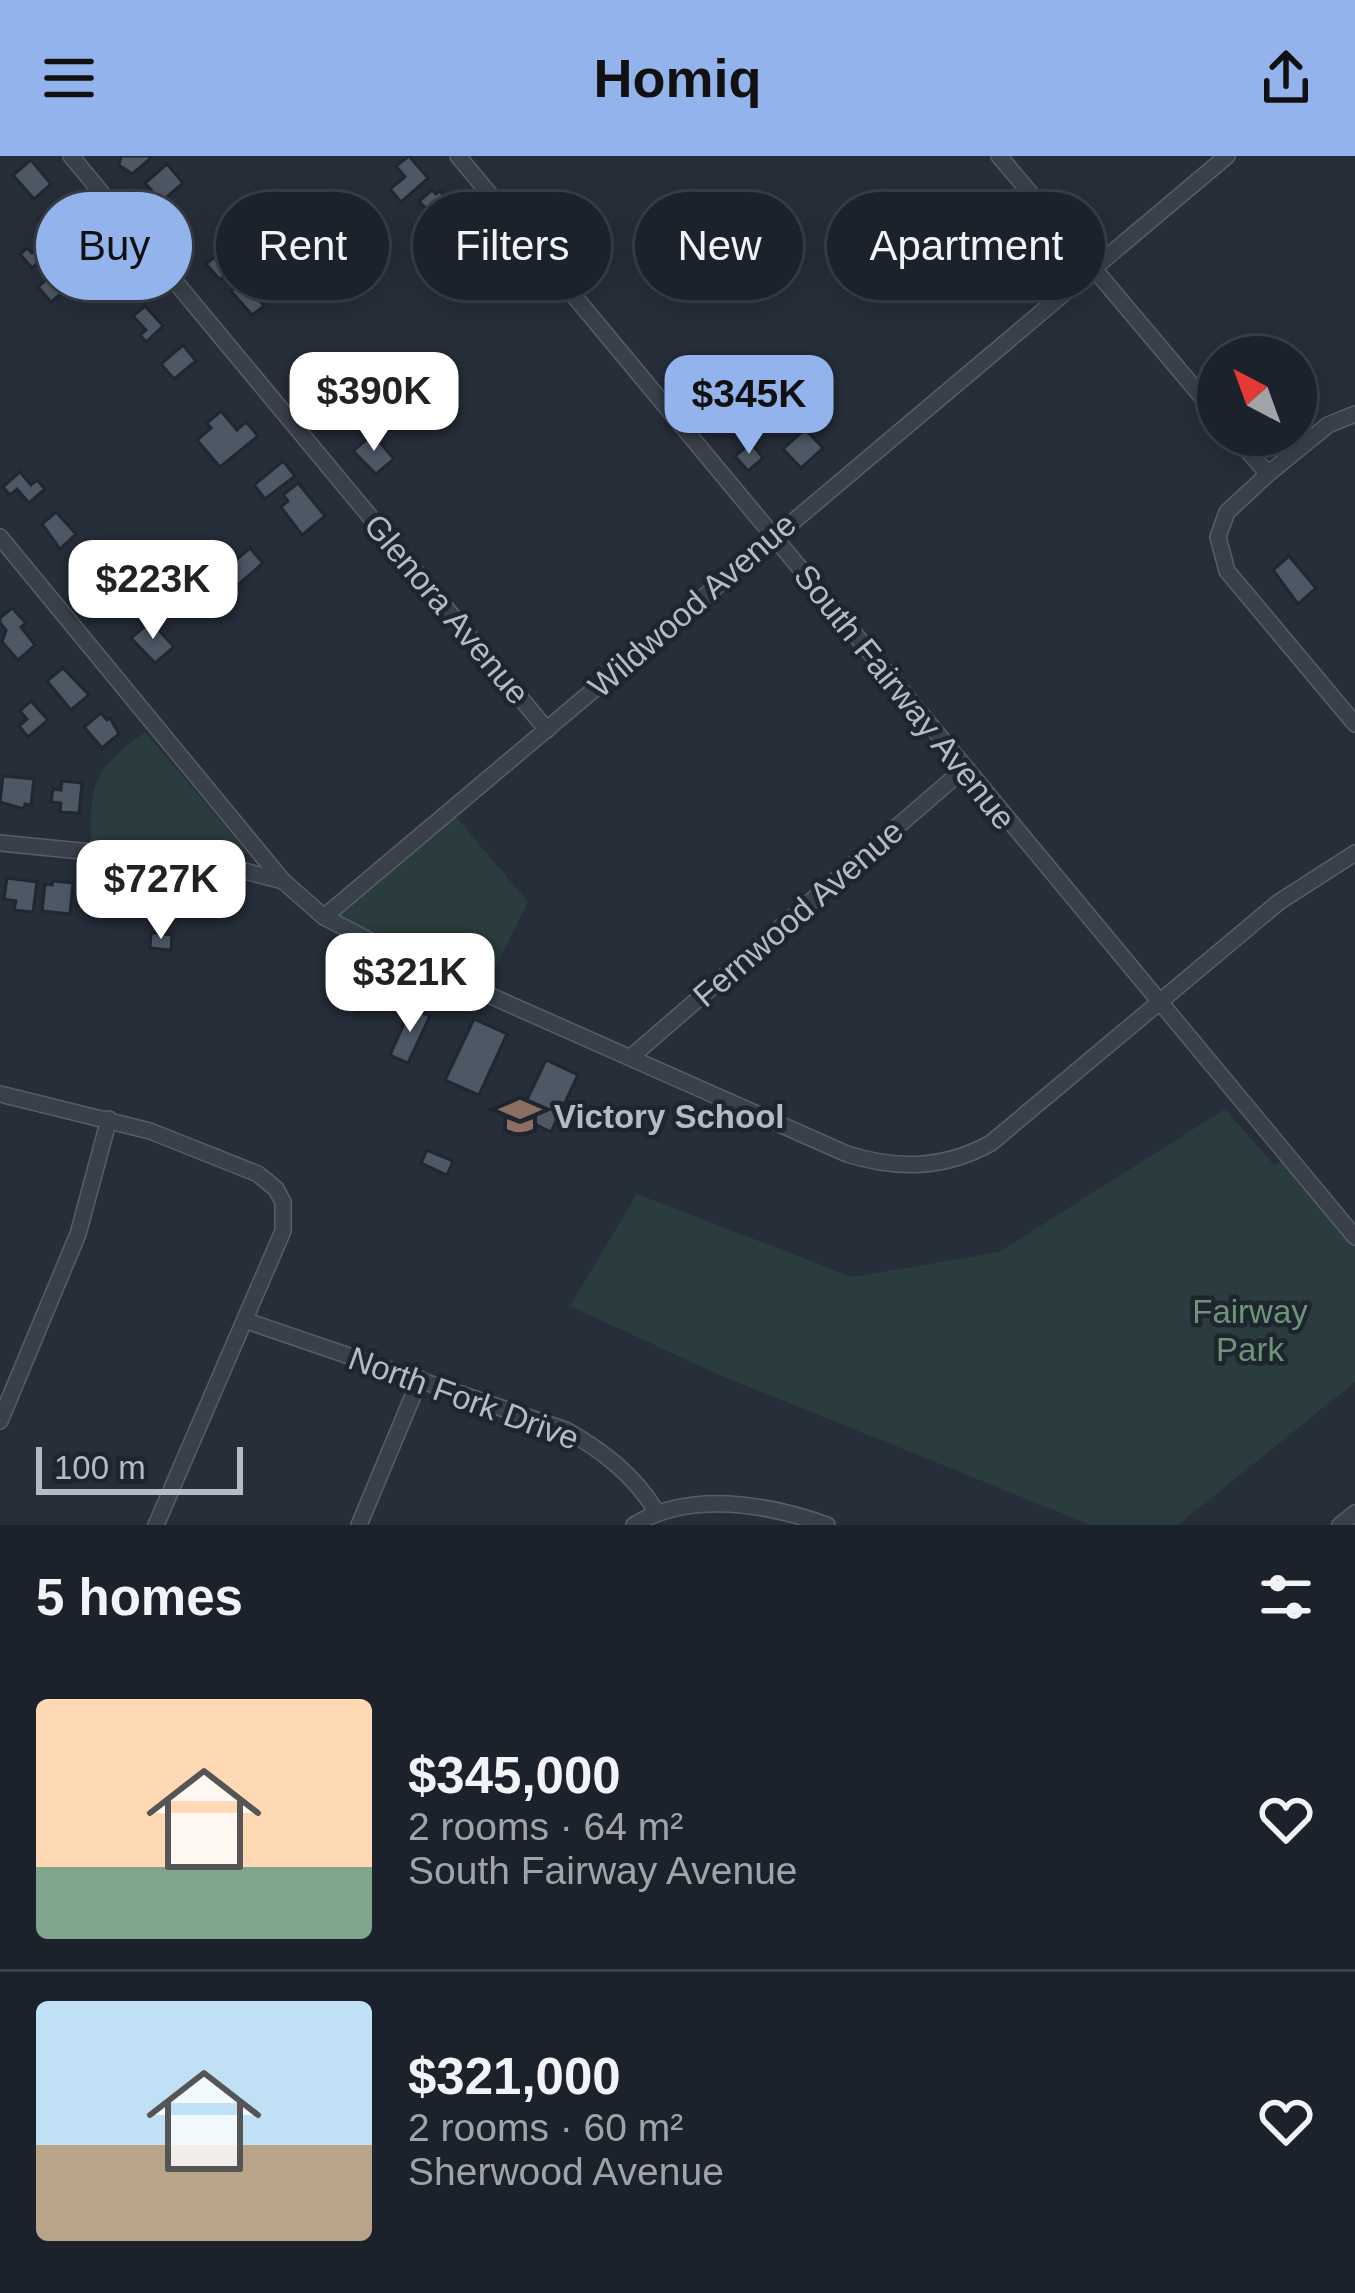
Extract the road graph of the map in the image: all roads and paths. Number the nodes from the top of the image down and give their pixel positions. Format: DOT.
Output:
graph roads {
  1 [pos="71,156"];
  2 [pos="458,156"];
  3 [pos="999,156"];
  4 [pos="1227,156"];
  5 [pos="1029,192"];
  6 [pos="1105,257"];
  7 [pos="1105,283"];
  8 [pos="1054,300"];
  9 [pos="1197,391"];
  10 [pos="1355,414"];
  11 [pos="1252,456"];
  12 [pos="1268,474"];
  13 [pos="773,536"];
  14 [pos="0,537"];
  15 [pos="1355,724"];
  16 [pos="547,730"];
  17 [pos="964,769"];
  18 [pos="0,843"];
  19 [pos="1355,853"];
  20 [pos="283,880"];
  21 [pos="324,917"];
  22 [pos="1156,1002"];
  23 [pos="632,1057"];
  24 [pos="0,1094"];
  25 [pos="109,1119"];
  26 [pos="1355,1237"];
  27 [pos="247,1321"];
  28 [pos="420,1379"];
  29 [pos="0,1420"];
  30 [pos="656,1511"];
  31 [pos="1355,1513"];
  32 [pos="156,1525"];
  33 [pos="359,1525"];
  34 [pos="634,1525"];
  35 [pos="827,1525"];
  36 [pos="1340,1525"];
  1 -- 16 [label="street, Glenora Avenue"];
  2 -- 13 [label="street, South Fairway Avenue"];
  3 -- 5 [label="street"];
  4 -- 6 [label="street, Wildwood Avenue"];
  7 -- 9 [label="street"];
  8 -- 13 [label="street, Wildwood Avenue"];
  10 -- 12 [label="street"];
  11 -- 12 [label="street"];
  12 -- 15 [label="street"];
  13 -- 16 [label="street, Wildwood Avenue"];
  13 -- 17 [label="street, South Fairway Avenue"];
  14 -- 20 [label="street"];
  16 -- 21 [label="street, Wildwood Avenue"];
  17 -- 22 [label="street, South Fairway Avenue"];
  17 -- 23 [label="street, Fernwood Avenue"];
  18 -- 20 [label="street"];
  19 -- 22 [label="street"];
  20 -- 21 [label="street"];
  21 -- 23 [label="street"];
  22 -- 23 [label="street"];
  22 -- 26 [label="street, South Fairway Avenue"];
  24 -- 25 [label="street"];
  25 -- 27 [label="street"];
  25 -- 29 [label="street"];
  27 -- 28 [label="street, North Fork Drive"];
  27 -- 32 [label="street"];
  28 -- 30 [label="street, North Fork Drive"];
  28 -- 33 [label="street"];
  30 -- 34 [label="street"];
  30 -- 35 [label="street"];
  31 -- 36 [label="street"];
}
